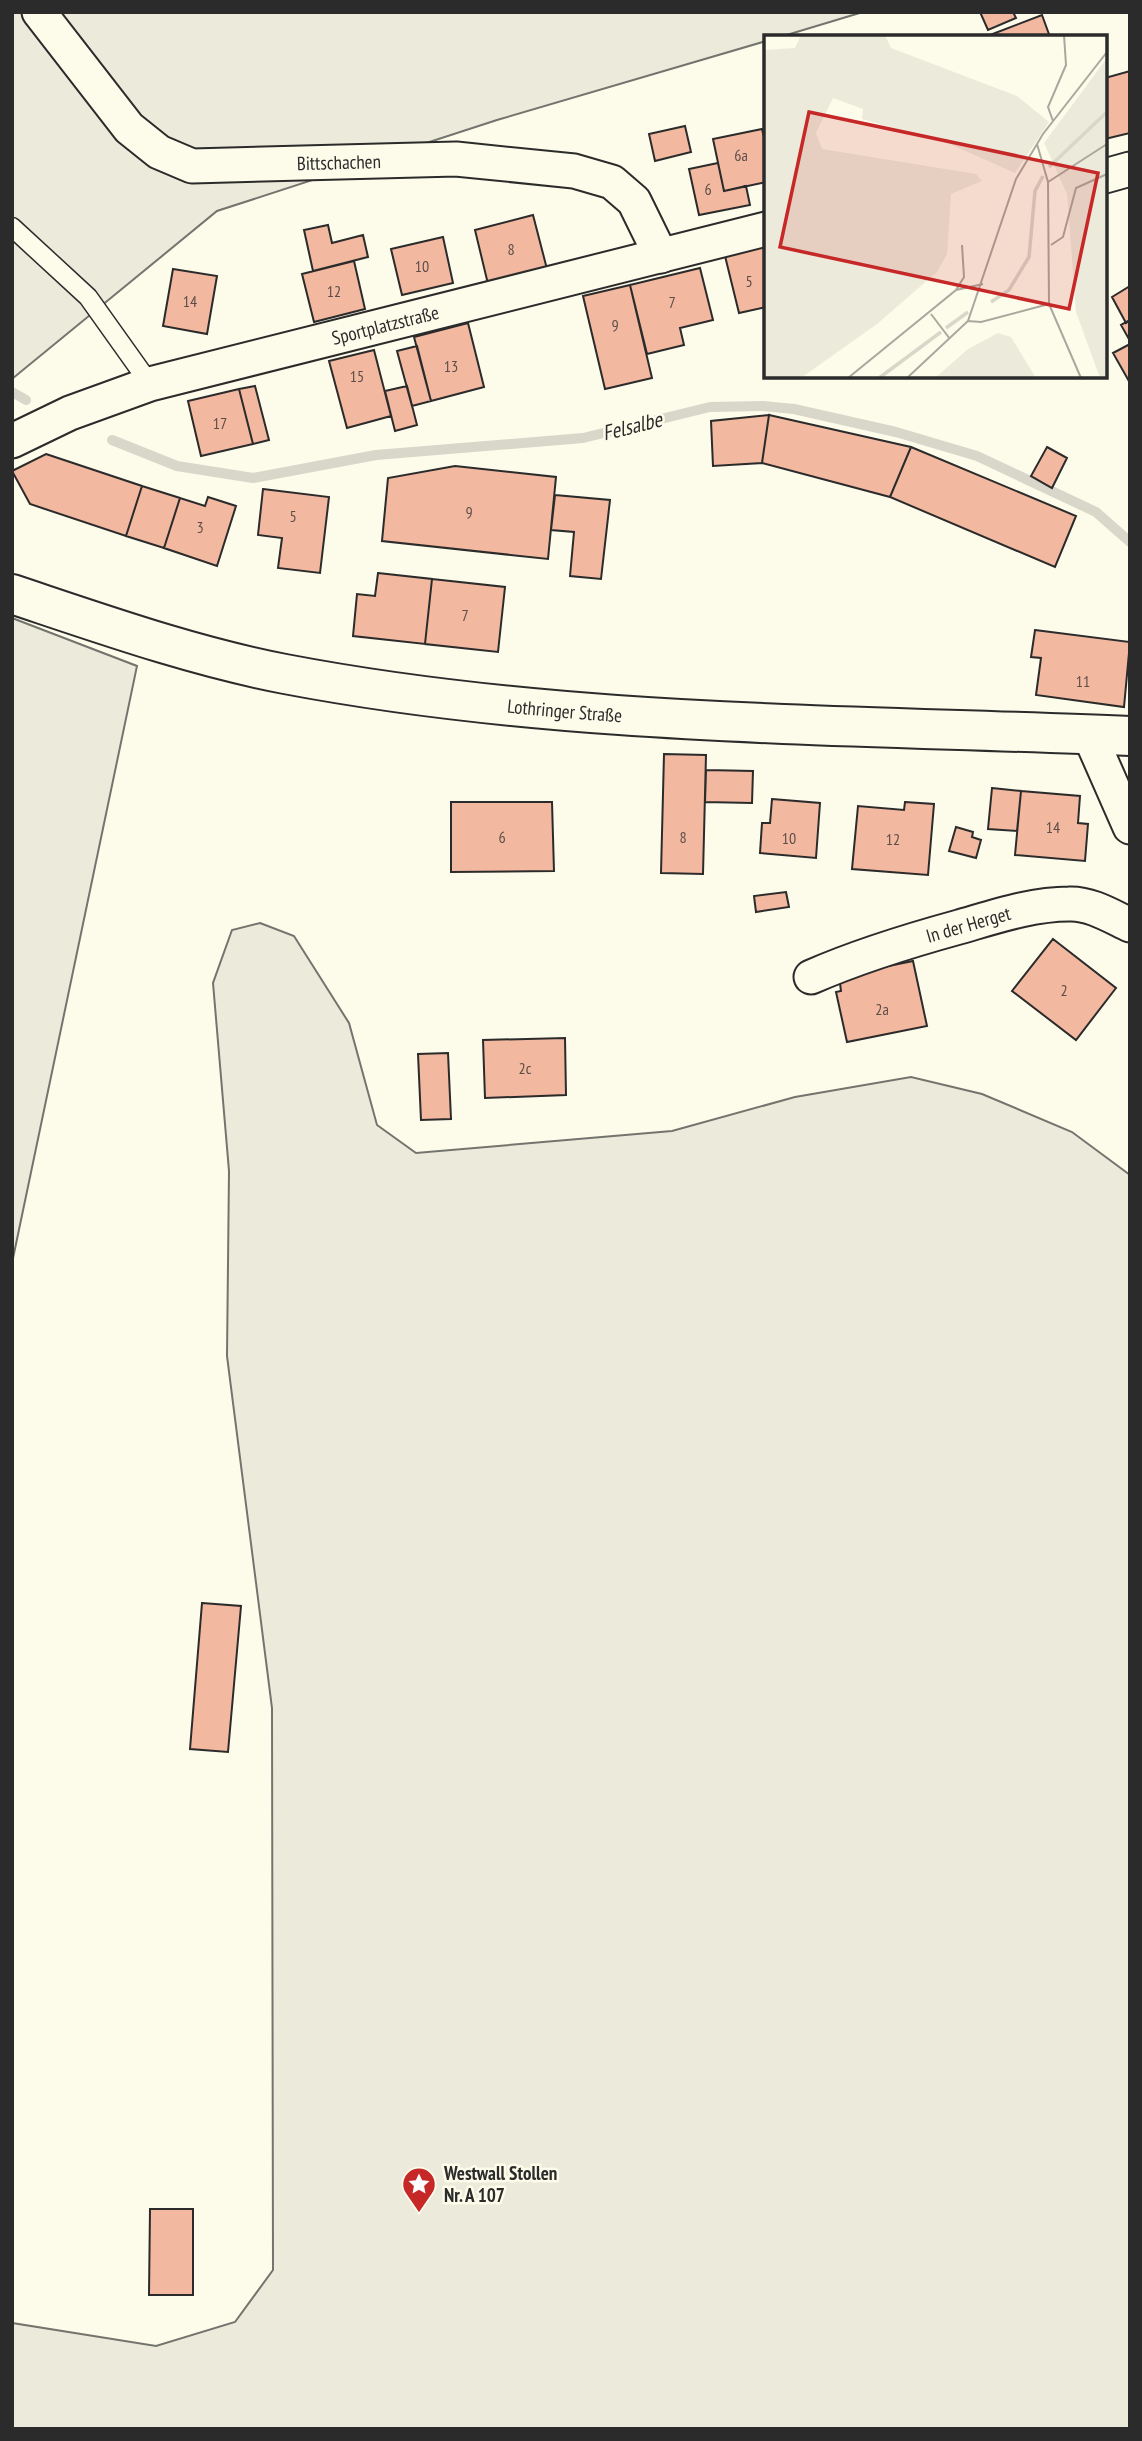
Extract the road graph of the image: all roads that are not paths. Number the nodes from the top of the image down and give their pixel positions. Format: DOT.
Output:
graph roads {
  1 [pos="39,12"];
  2 [pos="1130,169"];
  3 [pos="1107,175"];
  4 [pos="12,227"];
  5 [pos="764,230"];
  6 [pos="661,256"];
  7 [pos="150,384"];
  8 [pos="12,440"];
  9 [pos="12,594"];
  10 [pos="1089,734"];
  11 [pos="1130,736"];
  12 [pos="1130,827"];
  13 [pos="1130,925"];
  14 [pos="811,977"];
  1 -- 6 [label="street, Bittschachen"];
  2 -- 3 [label="street"];
  4 -- 7 [label="lane"];
  5 -- 6 [label="street, Sportplatzstraße"];
  6 -- 7 [label="street, Sportplatzstraße"];
  7 -- 8 [label="street, Sportplatzstraße"];
  9 -- 10 [label="main road, Lothringer Straße"];
  10 -- 11 [label="main road, Lothringer Straße"];
  10 -- 12 [label="street"];
  13 -- 14 [label="street, In der Herget"];
}
